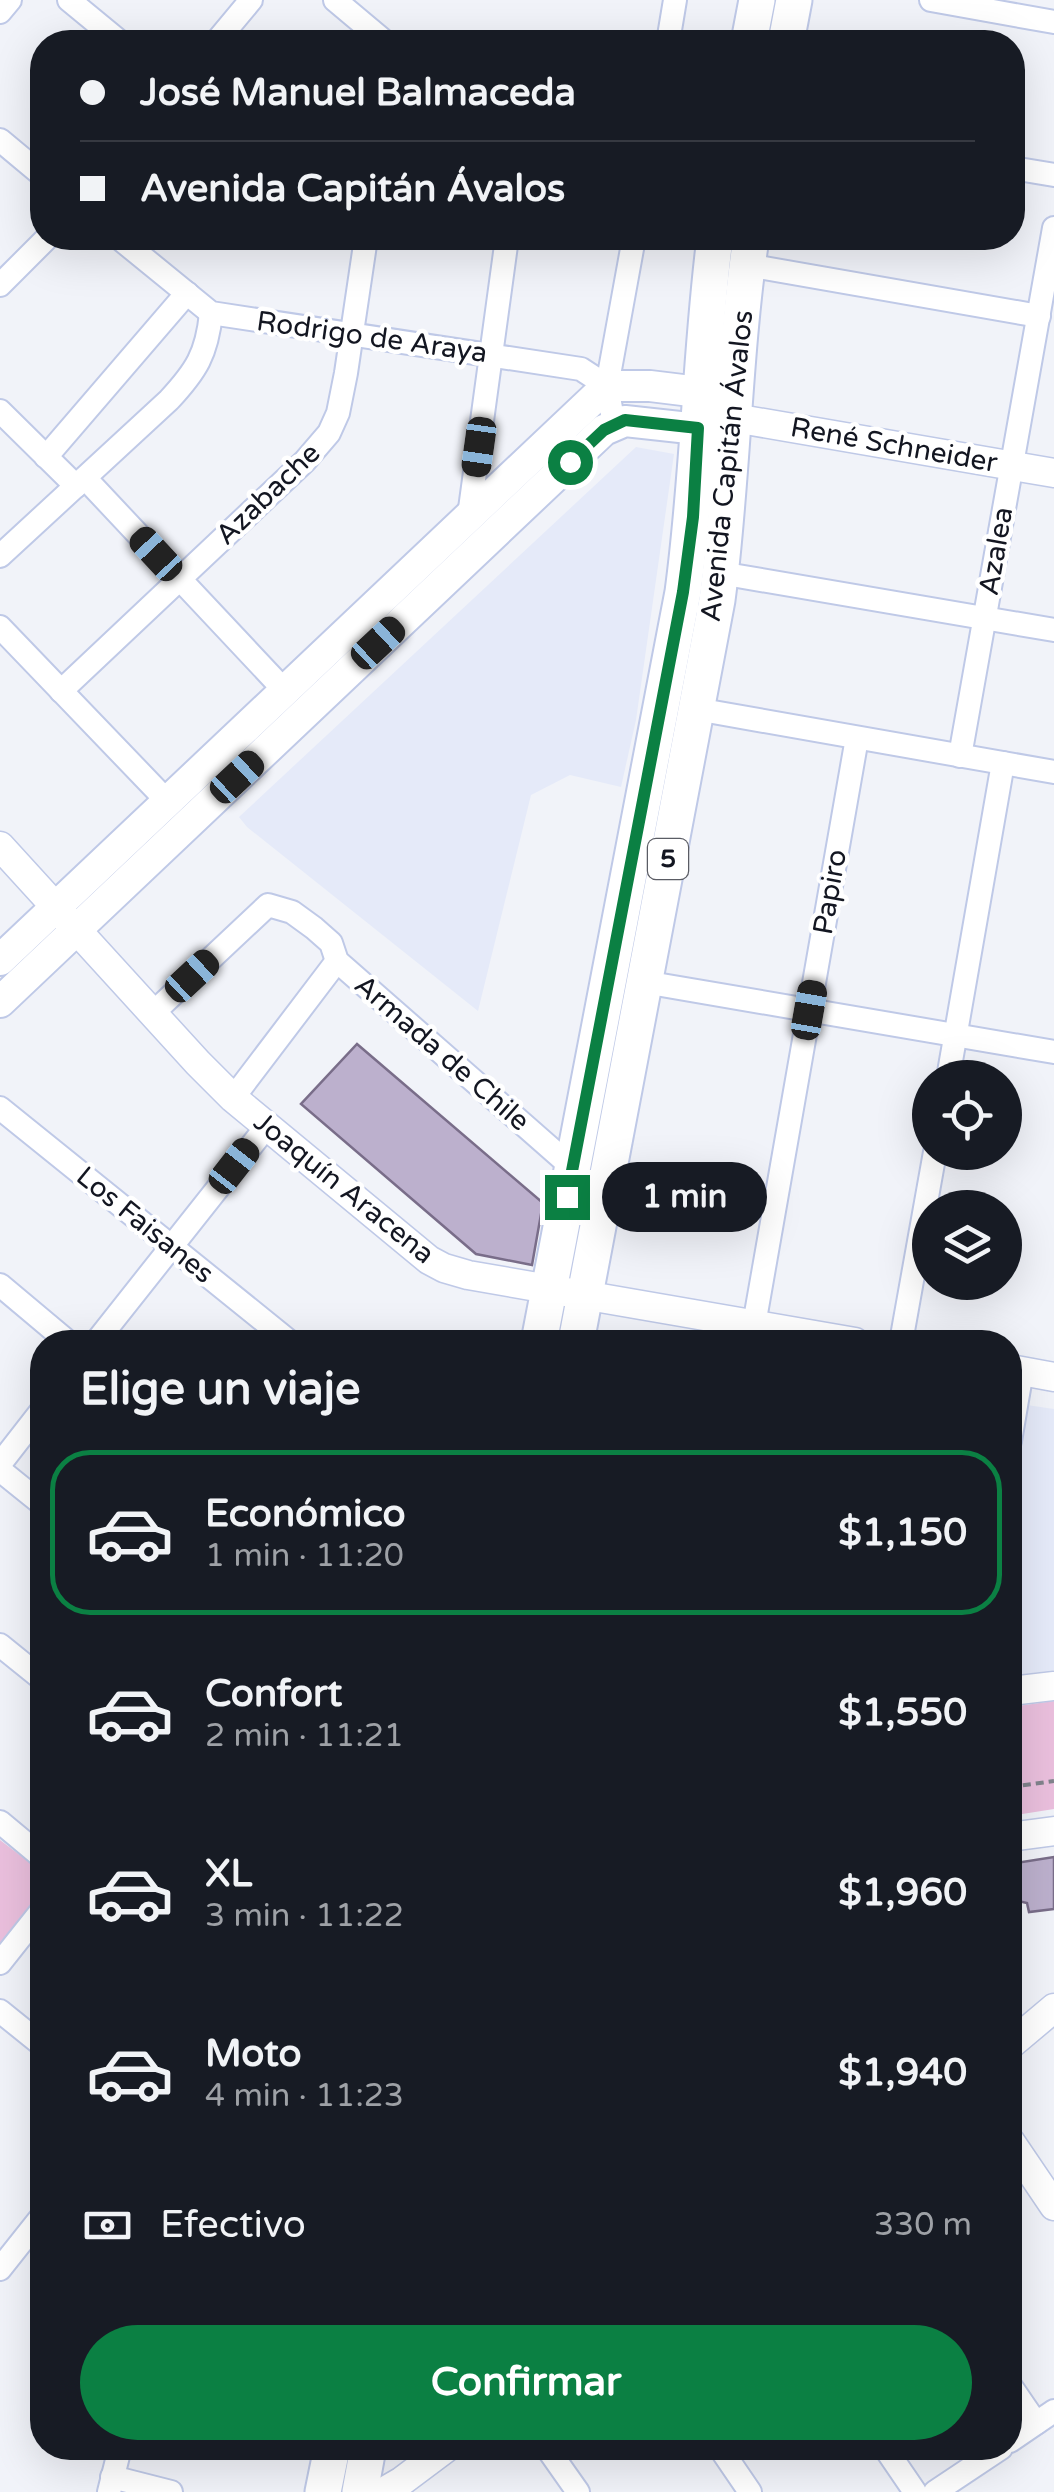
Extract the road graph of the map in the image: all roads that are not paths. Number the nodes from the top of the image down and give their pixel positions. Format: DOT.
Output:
graph roads {
  1 [pos="10,0"];
  2 [pos="69,0"];
  3 [pos="251,0"];
  4 [pos="335,0"];
  5 [pos="675,0"];
  6 [pos="758,0"];
  7 [pos="794,0"];
  8 [pos="931,0"];
  9 [pos="0,12"];
  10 [pos="1054,22"];
  11 [pos="105,30"];
  12 [pos="226,30"];
  13 [pos="371,30"];
  14 [pos="670,30"];
  15 [pos="752,30"];
  16 [pos="788,30"];
  17 [pos="0,140"];
  18 [pos="30,164"];
  19 [pos="1025,170"];
  20 [pos="1054,175"];
  21 [pos="1054,228"];
  22 [pos="35,250"];
  23 [pos="134,250"];
  24 [pos="364,250"];
  25 [pos="506,250"];
  26 [pos="632,250"];
  27 [pos="714,250"];
  28 [pos="749,251"];
  29 [pos="0,285"];
  30 [pos="187,293"];
  31 [pos="211,313"];
  32 [pos="1038,316"];
  33 [pos="352,334"];
  34 [pos="492,354"];
  35 [pos="607,386"];
  36 [pos="699,392"];
  37 [pos="0,411"];
  38 [pos="734,418"];
  39 [pos="614,424"];
  40 [pos="698,428"];
  41 [pos="46,457"];
  42 [pos="1012,465"];
  43 [pos="1054,473"];
  44 [pos="80,482"];
  45 [pos="469,516"];
  46 [pos="0,556"];
  47 [pos="720,573"];
  48 [pos="180,579"];
  49 [pos="984,618"];
  50 [pos="0,627"];
  51 [pos="1054,630"];
  52 [pos="61,691"];
  53 [pos="285,691"];
  54 [pos="696,709"];
  55 [pos="857,738"];
  56 [pos="960,756"];
  57 [pos="1003,763"];
  58 [pos="1054,772"];
  59 [pos="168,802"];
  60 [pos="0,846"];
  61 [pos="66,918"];
  62 [pos="0,960"];
  63 [pos="337,961"];
  64 [pos="644,982"];
  65 [pos="0,1002"];
  66 [pos="809,1010"];
  67 [pos="153,1013"];
  68 [pos="955,1036"];
  69 [pos="1054,1052"];
  70 [pos="951,1060"];
  71 [pos="233,1098"];
  72 [pos="0,1108"];
  73 [pos="266,1126"];
  74 [pos="573,1168"];
  75 [pos="932,1170"];
  76 [pos="171,1247"];
  77 [pos="0,1285"];
  78 [pos="549,1290"];
  79 [pos="585,1297"];
  80 [pos="54,1330"];
  81 [pos="105,1330"];
  82 [pos="275,1330"];
  83 [pos="541,1330"];
  84 [pos="578,1330"];
  85 [pos="734,1330"];
  86 [pos="753,1330"];
  87 [pos="904,1330"];
  88 [pos="1022,1370"];
  89 [pos="1053,1371"];
  90 [pos="30,1426"];
  91 [pos="0,1467"];
  92 [pos="30,1493"];
  93 [pos="0,1646"];
  94 [pos="30,1670"];
  95 [pos="1054,1686"];
  96 [pos="1022,1690"];
  97 [pos="0,1822"];
  98 [pos="1054,1830"];
  99 [pos="1022,1835"];
  100 [pos="30,1847"];
  101 [pos="30,1925"];
  102 [pos="0,1963"];
  103 [pos="1054,2008"];
  104 [pos="0,2011"];
  105 [pos="1022,2034"];
  106 [pos="30,2035"];
  107 [pos="1022,2159"];
  108 [pos="1054,2206"];
  109 [pos="30,2231"];
  110 [pos="0,2269"];
  111 [pos="1022,2396"];
  112 [pos="1045,2417"];
  113 [pos="1022,2433"];
  114 [pos="117,2460"];
  115 [pos="330,2460"];
  116 [pos="366,2460"];
  117 [pos="432,2460"];
  118 [pos="555,2460"];
  119 [pos="728,2460"];
  120 [pos="893,2460"];
  121 [pos="983,2460"];
  122 [pos="111,2485"];
  123 [pos="398,2488"];
  124 [pos="171,2492"];
  125 [pos="323,2492"];
  126 [pos="360,2492"];
  127 [pos="578,2492"];
  128 [pos="750,2492"];
  129 [pos="915,2492"];
  130 [pos="936,2492"];
  1 -- 9 [label="street"];
  2 -- 11 [label="street"];
  3 -- 12 [label="street"];
  4 -- 13 [label="street"];
  5 -- 14 [label="street"];
  6 -- 15 [label="highway"];
  7 -- 16 [label="highway"];
  8 -- 10 [label="street"];
  17 -- 18 [label="street"];
  19 -- 20 [label="street"];
  21 -- 32 [label="street, Azalea"];
  22 -- 29 [label="street"];
  23 -- 30 [label="street"];
  24 -- 33 [label="street, Azabache"];
  25 -- 34 [label="street"];
  26 -- 35 [label="street"];
  27 -- 36 [label="highway, Avenida Capitán Ávalos / 5"];
  28 -- 32 [label="street"];
  28 -- 38 [label="highway, Avenida Capitán Ávalos / 5"];
  30 -- 31 [label="street"];
  30 -- 41 [label="street"];
  31 -- 33 [label="street, Rodrigo de Araya"];
  31 -- 44 [label="street"];
  32 -- 42 [label="street, Azalea"];
  33 -- 34 [label="street, Rodrigo de Araya"];
  33 -- 48 [label="street, Azabache"];
  34 -- 35 [label="street, Rodrigo de Araya"];
  34 -- 45 [label="street"];
  35 -- 36 [label="main road"];
  35 -- 39 [label="street"];
  35 -- 45 [label="main road"];
  36 -- 38 [label="main road"];
  36 -- 40 [label="highway, Avenida Capitán Ávalos / 5"];
  37 -- 41 [label="street"];
  38 -- 40 [label="main road"];
  38 -- 42 [label="street, René Schneider"];
  38 -- 47 [label="highway, Avenida Capitán Ávalos / 5"];
  39 -- 40 [label="main road"];
  39 -- 61 [label="main road"];
  40 -- 74 [label="highway, Avenida Capitán Ávalos / 5"];
  41 -- 44 [label="street"];
  42 -- 43 [label="street, René Schneider"];
  42 -- 49 [label="street, Azalea"];
  44 -- 46 [label="street"];
  44 -- 48 [label="street"];
  45 -- 53 [label="main road"];
  47 -- 49 [label="street"];
  47 -- 54 [label="highway, Avenida Capitán Ávalos / 5"];
  48 -- 52 [label="street, Azabache"];
  48 -- 53 [label="street"];
  49 -- 51 [label="street"];
  49 -- 56 [label="street, Azalea"];
  50 -- 52 [label="street"];
  52 -- 59 [label="street"];
  53 -- 59 [label="main road"];
  54 -- 55 [label="street"];
  54 -- 64 [label="highway, Avenida Capitán Ávalos / 5"];
  55 -- 56 [label="street"];
  55 -- 66 [label="street, Papiro"];
  56 -- 57 [label="street"];
  57 -- 58 [label="street"];
  57 -- 68 [label="street"];
  59 -- 61 [label="main road"];
  60 -- 61 [label="street, Joaquín Aracena"];
  61 -- 62 [label="main road"];
  61 -- 65 [label="main road"];
  61 -- 67 [label="street, Joaquín Aracena"];
  63 -- 67 [label="street, Armada de Chile"];
  63 -- 71 [label="street"];
  63 -- 74 [label="street, Armada de Chile"];
  64 -- 66 [label="street"];
  64 -- 79 [label="highway, Avenida Capitán Ávalos / 5"];
  66 -- 68 [label="street"];
  66 -- 86 [label="street, Papiro"];
  67 -- 71 [label="street, Joaquín Aracena"];
  68 -- 69 [label="street"];
  68 -- 70 [label="street"];
  71 -- 73 [label="street, Joaquín Aracena"];
  72 -- 76 [label="street, Los Faisanes"];
  73 -- 76 [label="street"];
  73 -- 78 [label="street, Joaquín Aracena"];
  74 -- 78 [label="highway, Avenida Capitán Ávalos / 5"];
  75 -- 87 [label="street"];
  76 -- 81 [label="street"];
  76 -- 82 [label="street, Los Faisanes"];
  77 -- 80 [label="street"];
  78 -- 79 [label="street, Joaquín Aracena"];
  78 -- 83 [label="highway, Avenida Capitán Ávalos / 5"];
  79 -- 84 [label="highway, Avenida Capitán Ávalos / 5"];
  79 -- 85 [label="street, Joaquín Aracena"];
  88 -- 89 [label="street"];
  90 -- 91 [label="street"];
  91 -- 92 [label="street"];
  93 -- 94 [label="street"];
  95 -- 96 [label="street"];
  97 -- 100 [label="street"];
  98 -- 99 [label="street"];
  101 -- 102 [label="street"];
  103 -- 105 [label="street"];
  104 -- 106 [label="street"];
  107 -- 108 [label="street"];
  109 -- 110 [label="street"];
  111 -- 112 [label="street"];
  112 -- 113 [label="street"];
  114 -- 122 [label="street"];
  115 -- 125 [label="highway"];
  116 -- 126 [label="highway"];
  117 -- 123 [label="street"];
  118 -- 127 [label="street"];
  119 -- 128 [label="street"];
  120 -- 129 [label="street"];
  121 -- 130 [label="street"];
  122 -- 124 [label="street"];
}
